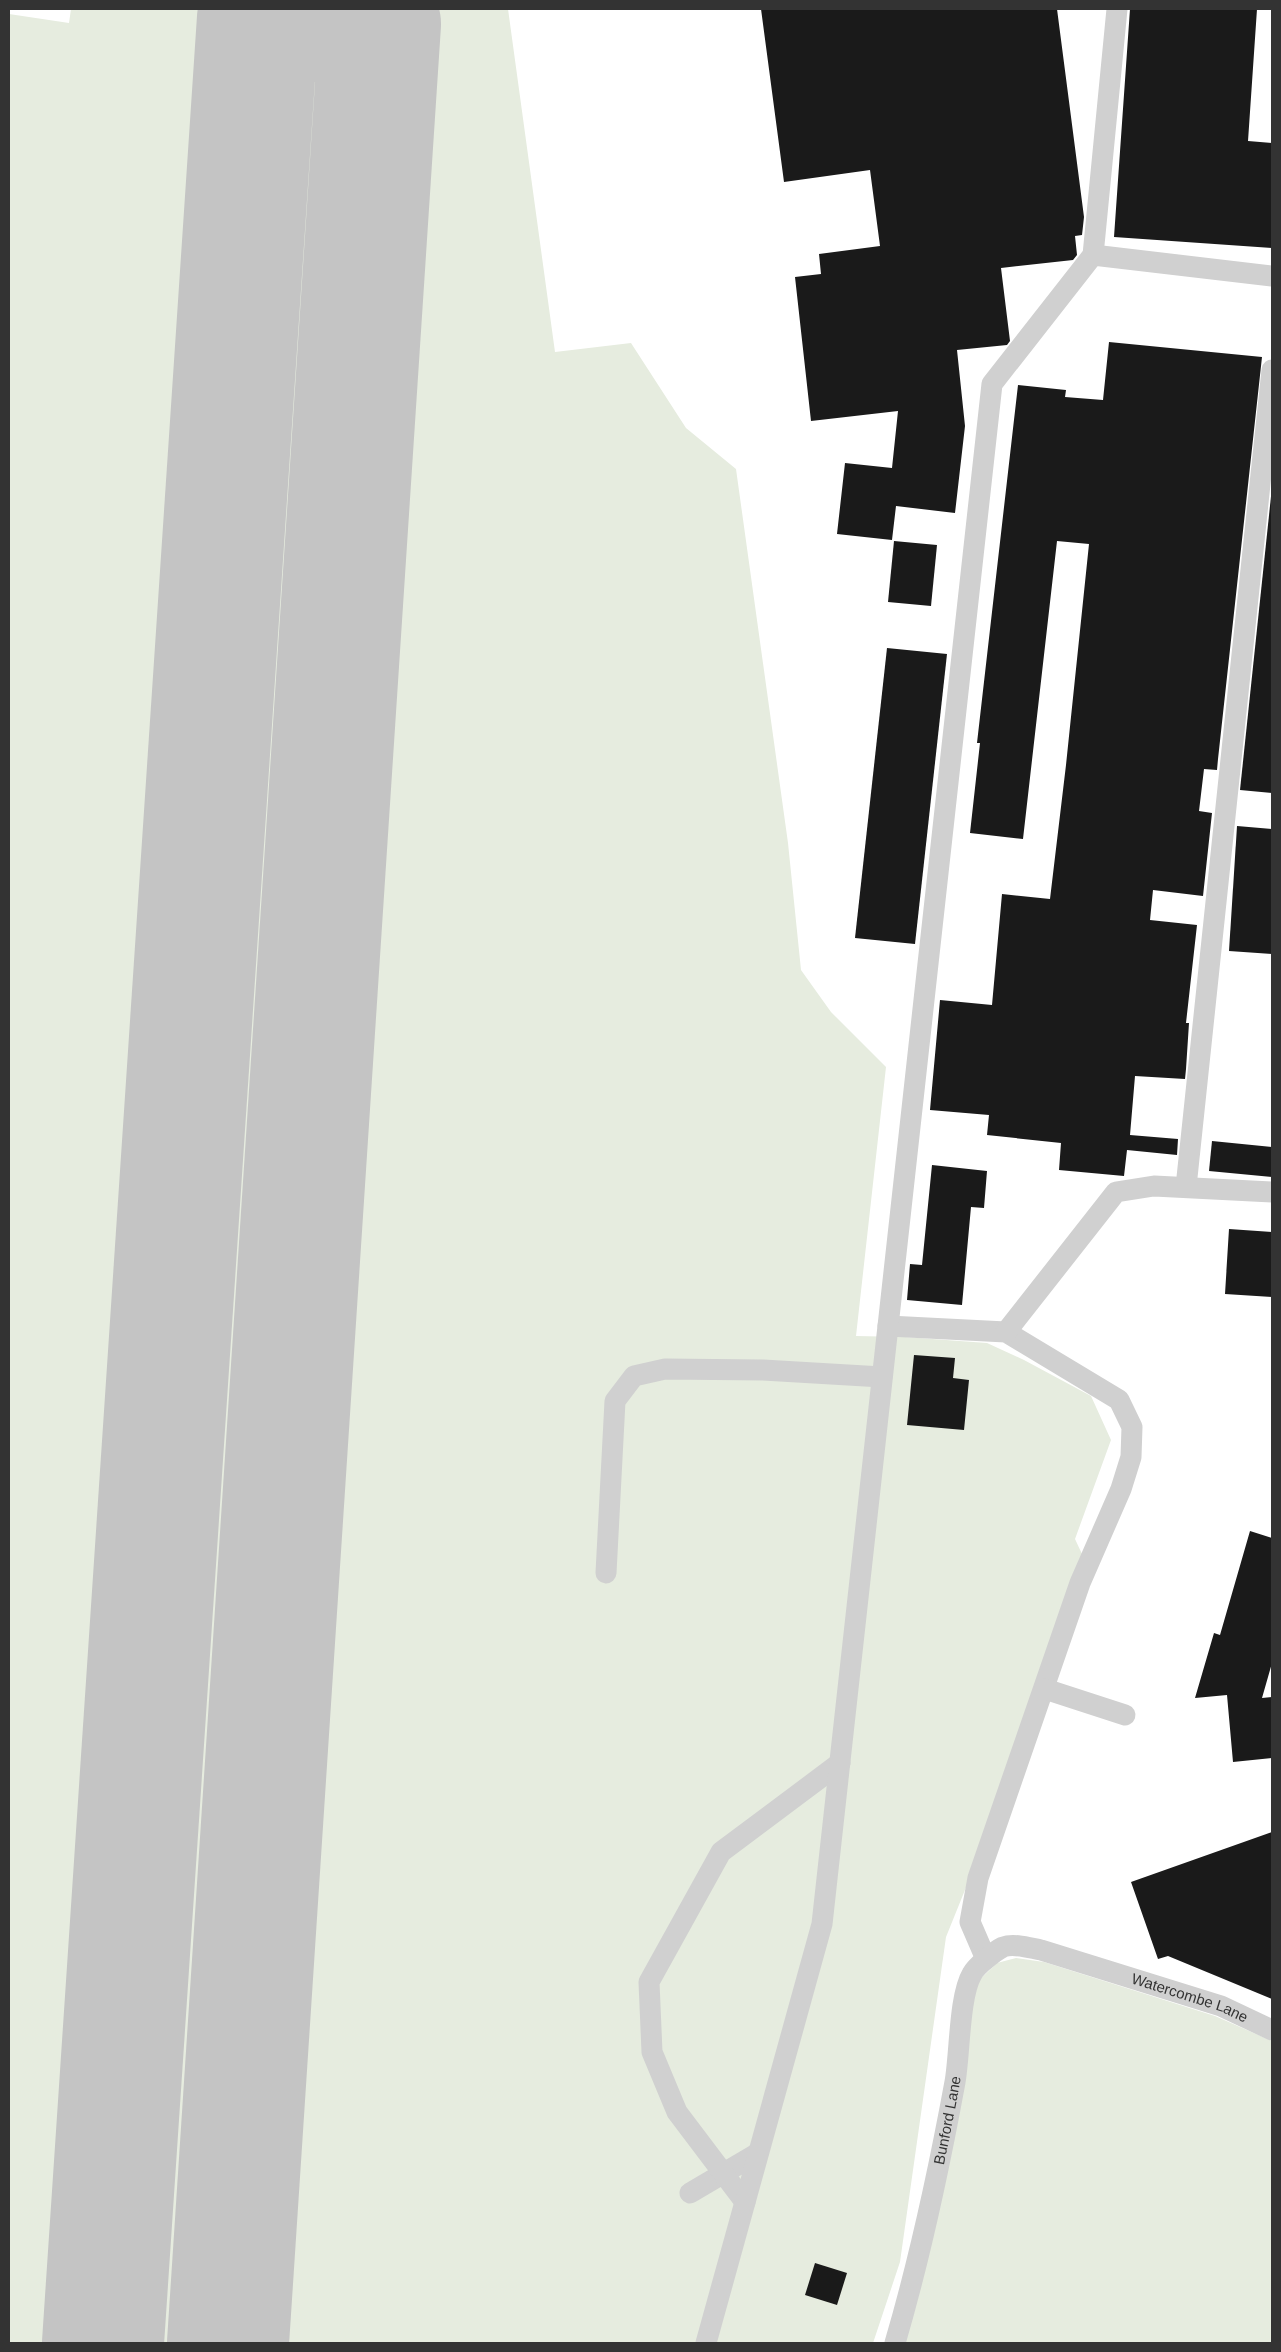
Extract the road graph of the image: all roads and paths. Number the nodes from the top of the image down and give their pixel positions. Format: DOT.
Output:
graph roads {
  1 [pos="1117,9"];
  2 [pos="1093,255"];
  3 [pos="1272,276"];
  4 [pos="1272,370"];
  5 [pos="1186,1187"];
  6 [pos="1272,1192"];
  7 [pos="888,1326"];
  8 [pos="1006,1332"];
  9 [pos="882,1378"];
  10 [pos="606,1573"];
  11 [pos="1045,1689"];
  12 [pos="1125,1715"];
  13 [pos="840,1763"];
  14 [pos="1041,1950"];
  15 [pos="986,1959"];
  16 [pos="1272,2030"];
  17 [pos="758,2153"];
  18 [pos="724,2173"];
  19 [pos="690,2193"];
  20 [pos="745,2202"];
  21 [pos="706,2343"];
  22 [pos="895,2343"];
  1 -- 2 [label="street"];
  2 -- 3 [label="street"];
  2 -- 7 [label="street"];
  4 -- 5 [label="street"];
  5 -- 6 [label="street"];
  5 -- 8 [label="street"];
  7 -- 8 [label="street"];
  7 -- 9 [label="street"];
  8 -- 11 [label="street"];
  9 -- 10 [label="street"];
  9 -- 13 [label="street"];
  11 -- 12 [label="street"];
  11 -- 15 [label="street"];
  13 -- 17 [label="street"];
  13 -- 18 [label="street"];
  14 -- 15 [label="street, Bunford Lane"];
  14 -- 16 [label="street, Watercombe Lane"];
  15 -- 22 [label="street, Bunford Lane"];
  17 -- 18 [label="street"];
  17 -- 20 [label="street"];
  18 -- 19 [label="street"];
  18 -- 20 [label="street"];
  20 -- 21 [label="street"];
}
